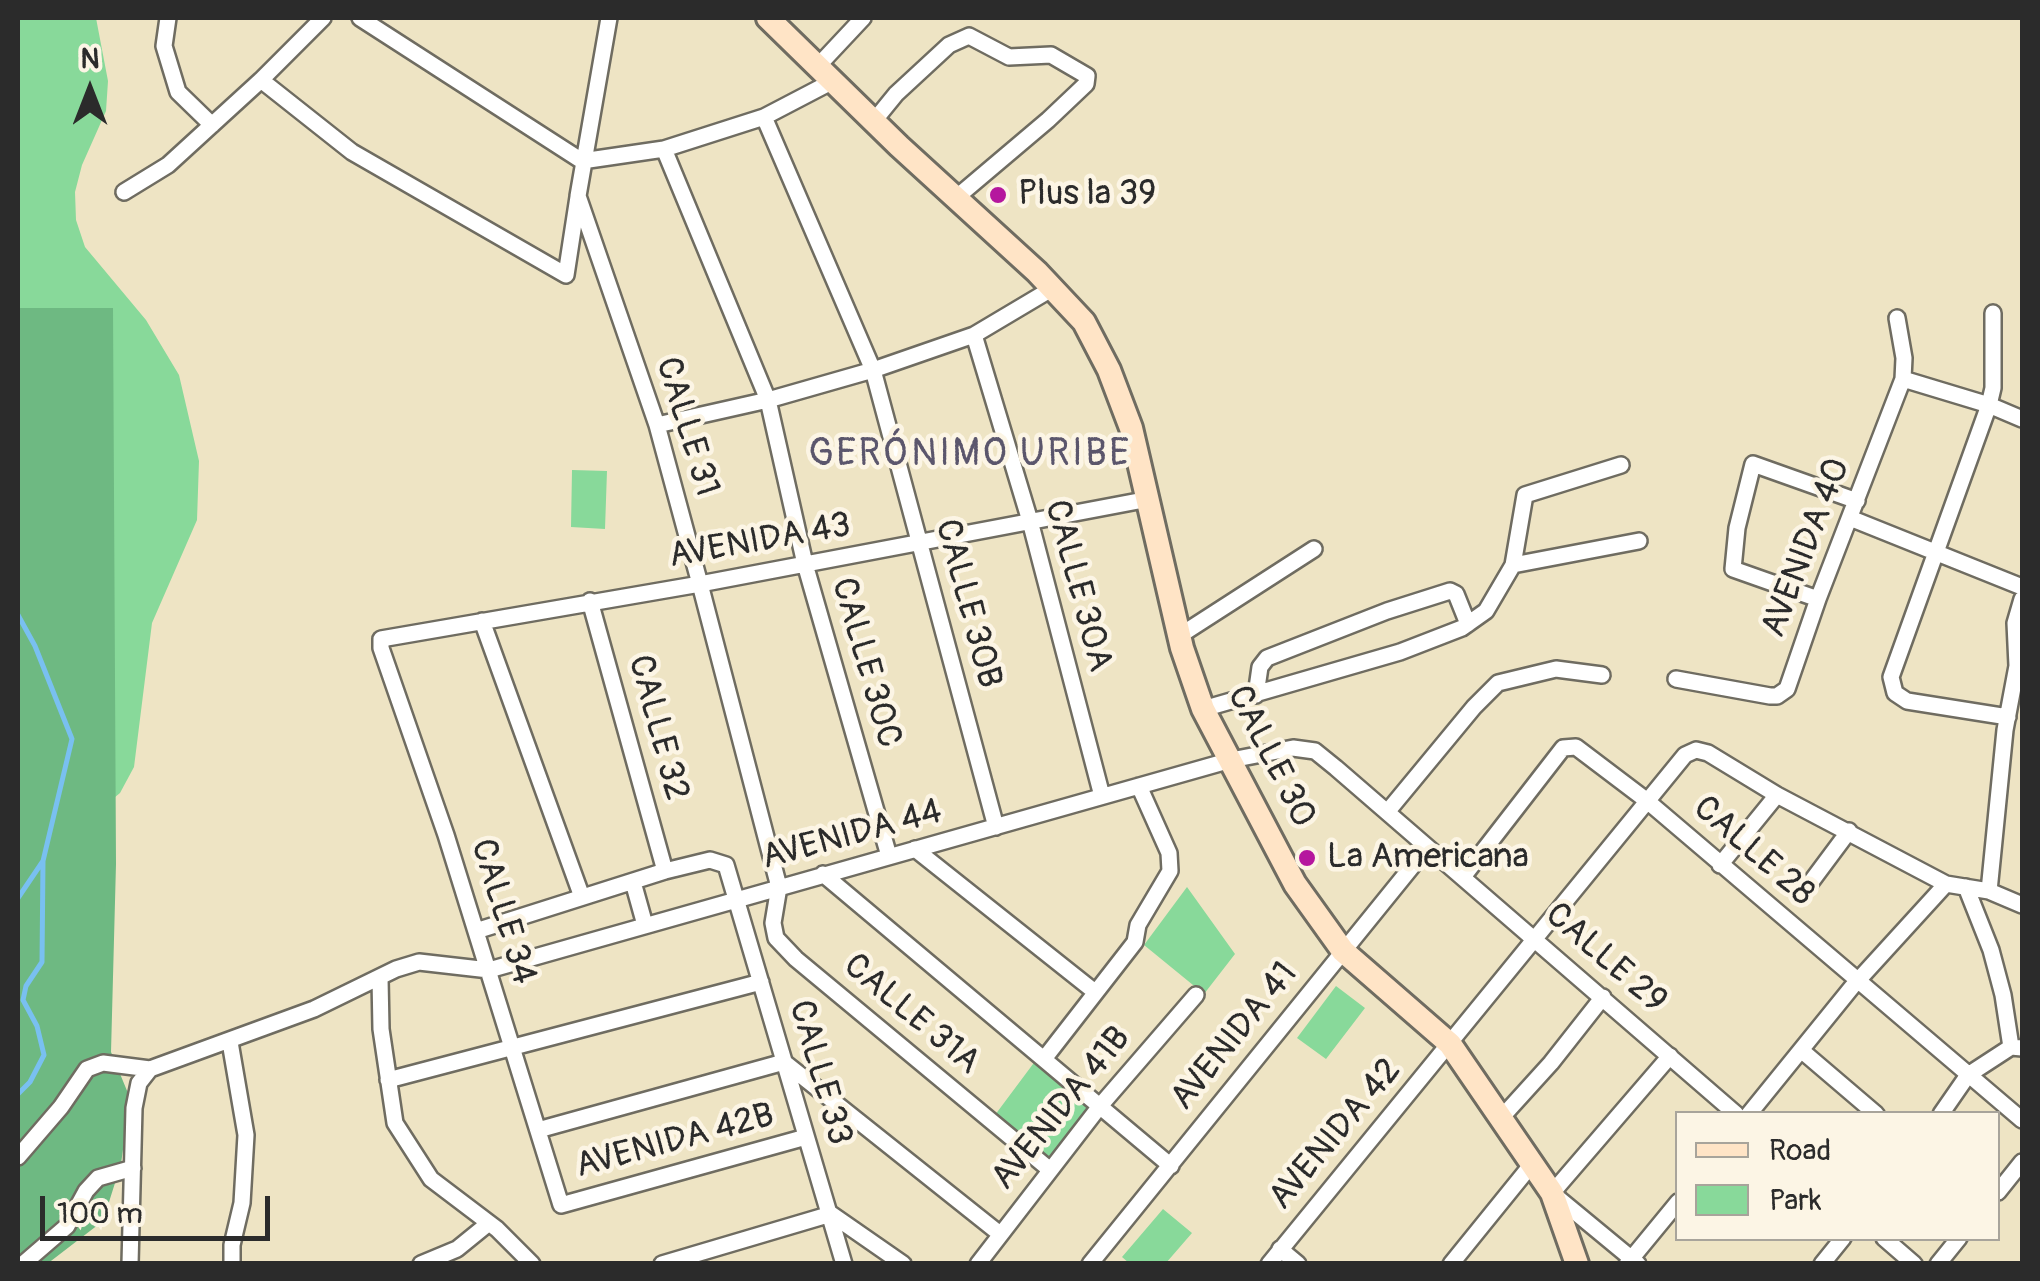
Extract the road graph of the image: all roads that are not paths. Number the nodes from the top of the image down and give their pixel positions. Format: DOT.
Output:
graph roads {
  1 [pos="168,18"];
  2 [pos="323,18"];
  3 [pos="360,18"];
  4 [pos="609,18"];
  5 [pos="768,18"];
  6 [pos="863,18"];
  7 [pos="825,74"];
  8 [pos="260,80"];
  9 [pos="764,117"];
  10 [pos="874,121"];
  11 [pos="212,125"];
  12 [pos="664,149"];
  13 [pos="582,161"];
  14 [pos="124,192"];
  15 [pos="578,196"];
  16 [pos="957,197"];
  17 [pos="1053,288"];
  18 [pos="1994,313"];
  19 [pos="1897,318"];
  20 [pos="974,335"];
  21 [pos="873,370"];
  22 [pos="1904,380"];
  23 [pos="768,400"];
  24 [pos="1989,405"];
  25 [pos="2022,419"];
  26 [pos="657,425"];
  27 [pos="1621,465"];
  28 [pos="1149,499"];
  29 [pos="1856,501"];
  30 [pos="1850,518"];
  31 [pos="1030,520"];
  32 [pos="1639,541"];
  33 [pos="920,542"];
  34 [pos="1314,550"];
  35 [pos="1937,553"];
  36 [pos="805,564"];
  37 [pos="1513,565"];
  38 [pos="700,584"];
  39 [pos="2022,587"];
  40 [pos="1818,599"];
  41 [pos="2022,600"];
  42 [pos="590,601"];
  43 [pos="482,621"];
  44 [pos="1468,624"];
  45 [pos="1180,636"];
  46 [pos="381,640"];
  47 [pos="1602,675"];
  48 [pos="1676,678"];
  49 [pos="1256,695"];
  50 [pos="1203,709"];
  51 [pos="2008,717"];
  52 [pos="1232,760"];
  53 [pos="1139,786"];
  54 [pos="1102,796"];
  55 [pos="1777,796"];
  56 [pos="1646,800"];
  57 [pos="1388,811"];
  58 [pos="996,827"];
  59 [pos="1843,829"];
  60 [pos="915,848"];
  61 [pos="1427,848"];
  62 [pos="889,856"];
  63 [pos="1720,865"];
  64 [pos="665,871"];
  65 [pos="824,874"];
  66 [pos="1463,877"];
  67 [pos="633,882"];
  68 [pos="1946,884"];
  69 [pos="1808,886"];
  70 [pos="780,887"];
  71 [pos="1966,887"];
  72 [pos="1989,891"];
  73 [pos="582,898"];
  74 [pos="737,899"];
  75 [pos="2022,905"];
  76 [pos="644,924"];
  77 [pos="476,931"];
  78 [pos="1534,936"];
  79 [pos="1343,951"];
  80 [pos="489,970"];
  81 [pos="380,978"];
  82 [pos="1857,981"];
  83 [pos="761,982"];
  84 [pos="1095,992"];
  85 [pos="1196,995"];
  86 [pos="1603,996"];
  87 [pos="230,1042"];
  88 [pos="1450,1044"];
  89 [pos="2017,1048"];
  90 [pos="513,1049"];
  91 [pos="1801,1050"];
  92 [pos="1670,1056"];
  93 [pos="1044,1059"];
  94 [pos="784,1062"];
  95 [pos="150,1070"];
  96 [pos="1968,1075"];
  97 [pos="388,1080"];
  98 [pos="1100,1106"];
  99 [pos="1733,1111"];
  100 [pos="1751,1111"];
  101 [pos="1872,1111"];
  102 [pos="1943,1111"];
  103 [pos="1502,1116"];
  104 [pos="2022,1120"];
  105 [pos="538,1130"];
  106 [pos="806,1138"];
  107 [pos="18,1157"];
  108 [pos="2022,1162"];
  109 [pos="1532,1164"];
  110 [pos="1171,1166"];
  111 [pos="133,1168"];
  112 [pos="1049,1169"];
  113 [pos="2000,1190"];
  114 [pos="1552,1193"];
  115 [pos="561,1205"];
  116 [pos="1675,1206"];
  117 [pos="830,1214"];
  118 [pos="489,1223"];
  119 [pos="1000,1234"];
  120 [pos="1840,1241"];
  121 [pos="1887,1241"];
  122 [pos="1956,1241"];
  123 [pos="1280,1249"];
  124 [pos="1633,1262"];
  125 [pos="24,1264"];
  126 [pos="130,1264"];
  127 [pos="232,1264"];
  128 [pos="422,1264"];
  129 [pos="532,1264"];
  130 [pos="662,1264"];
  131 [pos="844,1264"];
  132 [pos="903,1264"];
  133 [pos="978,1264"];
  134 [pos="1090,1264"];
  135 [pos="1269,1264"];
  136 [pos="1298,1264"];
  137 [pos="1450,1264"];
  138 [pos="1577,1264"];
  139 [pos="1822,1264"];
  140 [pos="1914,1264"];
  141 [pos="1938,1264"];
  1 -- 11 [label="street"];
  2 -- 8 [label="street"];
  3 -- 13 [label="street"];
  4 -- 13 [label="street, CALLE 31"];
  5 -- 7 [label="main road, CALLE 30"];
  6 -- 7 [label="street"];
  7 -- 9 [label="street"];
  7 -- 10 [label="main road, CALLE 30"];
  8 -- 11 [label="street"];
  8 -- 15 [label="street"];
  9 -- 12 [label="street"];
  9 -- 21 [label="street, CALLE 30B"];
  10 -- 16 [label="main road, CALLE 30"];
  10 -- 16 [label="street"];
  11 -- 14 [label="street"];
  12 -- 13 [label="street"];
  12 -- 23 [label="street, CALLE 30C"];
  13 -- 15 [label="street, CALLE 31"];
  15 -- 26 [label="street, CALLE 31"];
  16 -- 17 [label="main road, CALLE 30"];
  17 -- 20 [label="street"];
  17 -- 28 [label="main road, CALLE 30"];
  18 -- 24 [label="street"];
  19 -- 22 [label="street, AVENIDA 40"];
  20 -- 21 [label="street"];
  20 -- 31 [label="street, CALLE 30A"];
  21 -- 23 [label="street"];
  21 -- 33 [label="street, CALLE 30B"];
  22 -- 24 [label="street"];
  22 -- 29 [label="street, AVENIDA 40"];
  23 -- 26 [label="street"];
  23 -- 36 [label="street, CALLE 30C"];
  24 -- 25 [label="street"];
  24 -- 35 [label="street"];
  26 -- 38 [label="street, CALLE 31"];
  27 -- 37 [label="street"];
  28 -- 31 [label="street, AVENIDA 43"];
  28 -- 45 [label="main road, CALLE 30"];
  29 -- 30 [label="street, AVENIDA 40"];
  29 -- 40 [label="street"];
  30 -- 35 [label="street"];
  30 -- 40 [label="street, AVENIDA 40"];
  31 -- 33 [label="street, AVENIDA 43"];
  31 -- 54 [label="street, CALLE 30A"];
  32 -- 37 [label="street"];
  33 -- 36 [label="street, AVENIDA 43"];
  33 -- 58 [label="street, CALLE 30B"];
  34 -- 45 [label="street"];
  35 -- 39 [label="street"];
  35 -- 51 [label="street"];
  36 -- 38 [label="street, AVENIDA 43"];
  36 -- 62 [label="street, CALLE 30C"];
  37 -- 44 [label="street"];
  38 -- 42 [label="street, AVENIDA 43"];
  38 -- 70 [label="street, CALLE 31"];
  40 -- 48 [label="street, AVENIDA 40"];
  41 -- 51 [label="street"];
  42 -- 43 [label="street, AVENIDA 43"];
  42 -- 64 [label="street, CALLE 32"];
  43 -- 46 [label="street, AVENIDA 43"];
  43 -- 73 [label="street"];
  44 -- 49 [label="street"];
  44 -- 49 [label="street"];
  45 -- 50 [label="main road, CALLE 30"];
  46 -- 77 [label="street, CALLE 34"];
  47 -- 57 [label="street"];
  49 -- 50 [label="street"];
  50 -- 52 [label="main road, CALLE 30"];
  51 -- 72 [label="street"];
  52 -- 53 [label="street, AVENIDA 44"];
  52 -- 57 [label="street, CALLE 29"];
  52 -- 79 [label="main road, CALLE 30"];
  53 -- 54 [label="street, AVENIDA 44"];
  53 -- 84 [label="street"];
  54 -- 58 [label="street, AVENIDA 44"];
  55 -- 56 [label="street"];
  55 -- 59 [label="street"];
  55 -- 63 [label="street"];
  56 -- 63 [label="street, CALLE 28"];
  56 -- 66 [label="street, CALLE 28"];
  56 -- 78 [label="street"];
  57 -- 61 [label="street, CALLE 29"];
  58 -- 60 [label="street, AVENIDA 44"];
  59 -- 68 [label="street"];
  59 -- 69 [label="street"];
  60 -- 62 [label="street, AVENIDA 44"];
  60 -- 84 [label="street"];
  61 -- 66 [label="street, CALLE 29"];
  61 -- 79 [label="street, AVENIDA 41"];
  62 -- 65 [label="street, AVENIDA 44"];
  63 -- 82 [label="street, CALLE 28"];
  64 -- 67 [label="street"];
  64 -- 74 [label="street, CALLE 33"];
  65 -- 70 [label="street, AVENIDA 44"];
  65 -- 93 [label="street"];
  66 -- 78 [label="street, CALLE 29"];
  67 -- 73 [label="street"];
  67 -- 76 [label="street"];
  68 -- 71 [label="street"];
  68 -- 82 [label="street"];
  70 -- 74 [label="street, AVENIDA 44"];
  70 -- 112 [label="street, CALLE 31A"];
  71 -- 72 [label="street"];
  71 -- 89 [label="street"];
  72 -- 75 [label="street"];
  73 -- 77 [label="street"];
  74 -- 76 [label="street, AVENIDA 44"];
  74 -- 83 [label="street, CALLE 33"];
  76 -- 80 [label="street, AVENIDA 44"];
  77 -- 80 [label="street, CALLE 34"];
  78 -- 86 [label="street, CALLE 29"];
  78 -- 88 [label="street"];
  79 -- 88 [label="main road, CALLE 30"];
  79 -- 110 [label="street, AVENIDA 41"];
  80 -- 81 [label="street"];
  80 -- 90 [label="street, CALLE 34"];
  81 -- 87 [label="street"];
  81 -- 97 [label="street"];
  82 -- 91 [label="street"];
  82 -- 96 [label="street, CALLE 28"];
  83 -- 90 [label="street"];
  83 -- 94 [label="street, CALLE 33"];
  84 -- 93 [label="street"];
  85 -- 98 [label="street, AVENIDA 41B"];
  86 -- 92 [label="street, CALLE 29"];
  86 -- 103 [label="street"];
  87 -- 95 [label="street"];
  87 -- 127 [label="street"];
  88 -- 103 [label="main road, CALLE 30"];
  88 -- 123 [label="street, AVENIDA 42"];
  89 -- 96 [label="street"];
  90 -- 97 [label="street"];
  90 -- 105 [label="street, CALLE 34"];
  91 -- 100 [label="street"];
  91 -- 101 [label="street"];
  92 -- 99 [label="street, CALLE 29"];
  92 -- 114 [label="street"];
  93 -- 98 [label="street"];
  94 -- 105 [label="street"];
  94 -- 106 [label="street, CALLE 33"];
  94 -- 119 [label="street"];
  95 -- 107 [label="street"];
  95 -- 111 [label="street"];
  96 -- 102 [label="street"];
  96 -- 104 [label="street, CALLE 28"];
  97 -- 118 [label="street"];
  98 -- 110 [label="street"];
  98 -- 112 [label="street, AVENIDA 41B"];
  103 -- 109 [label="main road, CALLE 30"];
  105 -- 115 [label="street, CALLE 34"];
  106 -- 115 [label="street, AVENIDA 42B"];
  106 -- 117 [label="street, CALLE 33"];
  108 -- 113 [label="street"];
  109 -- 114 [label="main road, CALLE 30"];
  109 -- 137 [label="street"];
  110 -- 134 [label="street, AVENIDA 41"];
  111 -- 125 [label="street"];
  111 -- 126 [label="street"];
  112 -- 119 [label="street, AVENIDA 41B"];
  114 -- 124 [label="street, CALLE 30"];
  114 -- 138 [label="main road, CALLE 30"];
  116 -- 124 [label="street"];
  117 -- 130 [label="street"];
  117 -- 131 [label="street, CALLE 33"];
  117 -- 132 [label="street"];
  118 -- 128 [label="street"];
  118 -- 129 [label="street"];
  119 -- 133 [label="street, AVENIDA 41B"];
  120 -- 139 [label="street"];
  121 -- 140 [label="street"];
  122 -- 141 [label="street"];
  123 -- 135 [label="street, AVENIDA 42"];
  123 -- 136 [label="street"];
}
